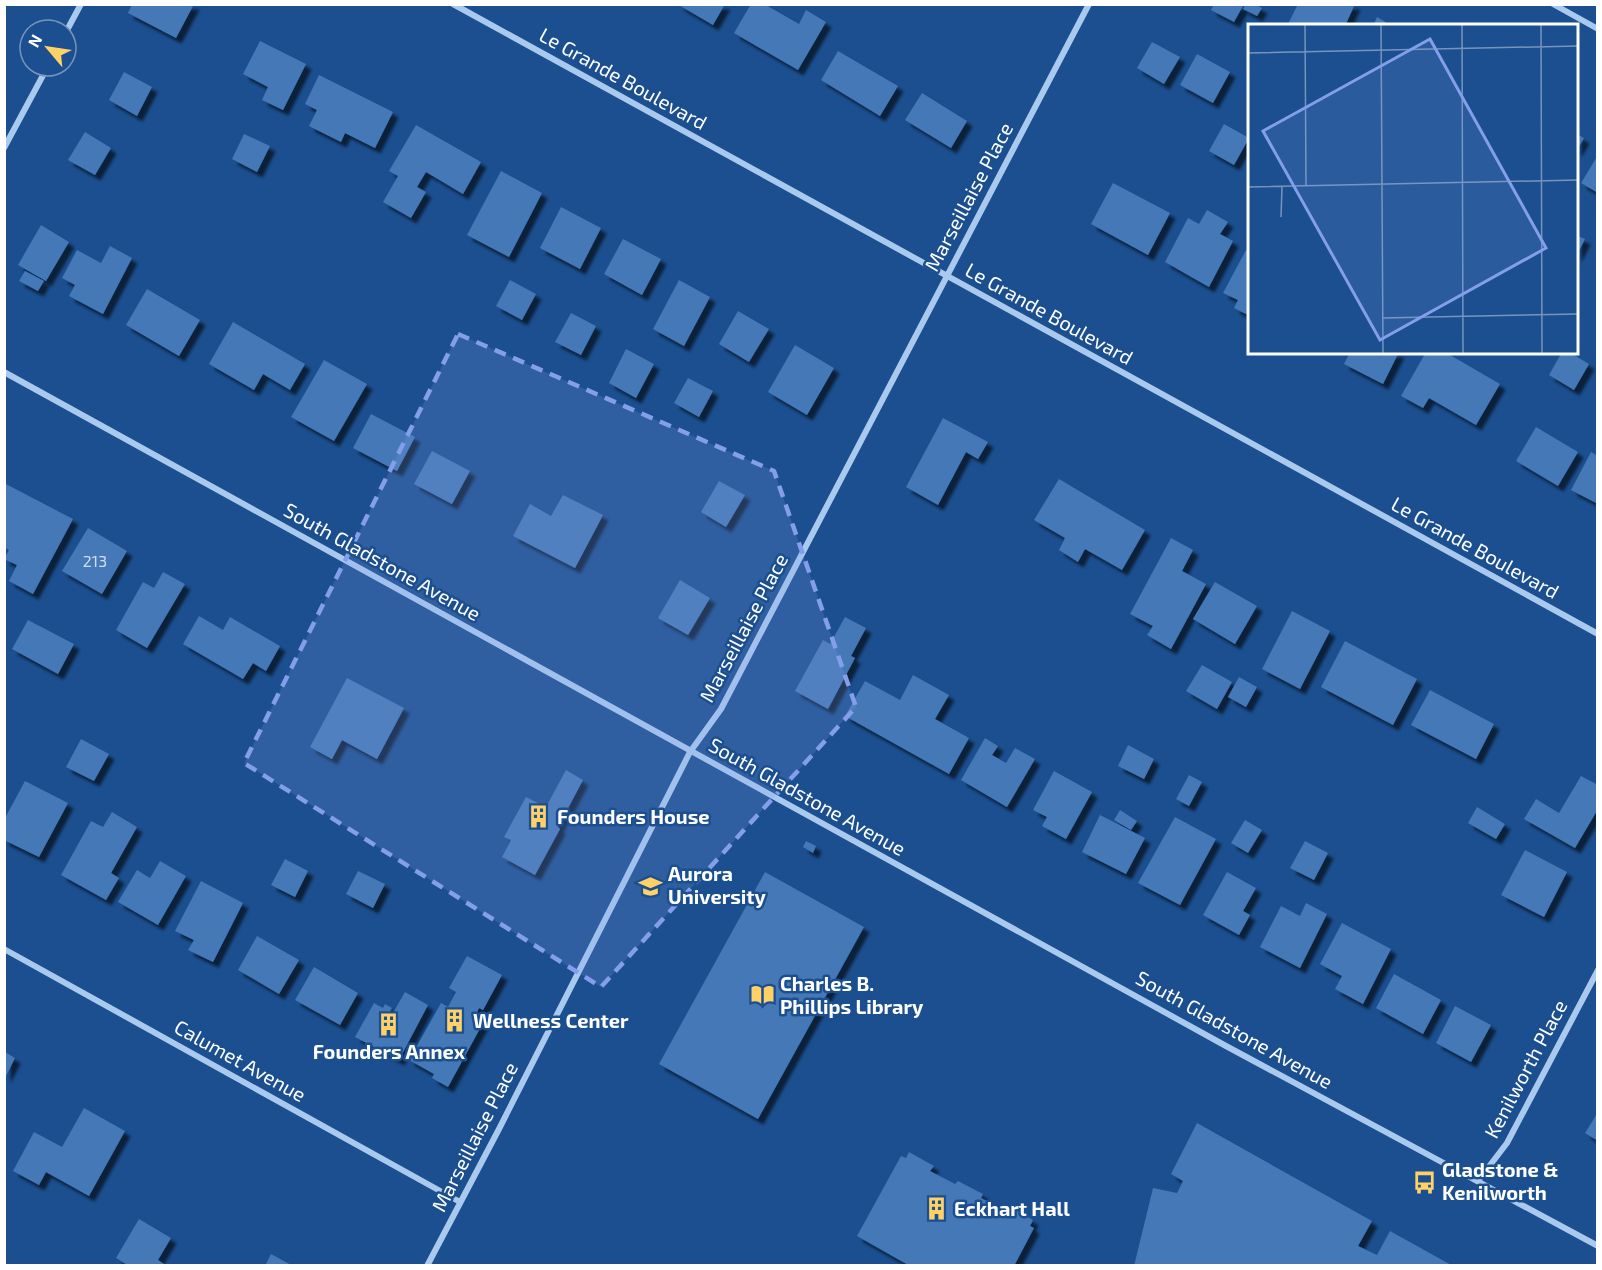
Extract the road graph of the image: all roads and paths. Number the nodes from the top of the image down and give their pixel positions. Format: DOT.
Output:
graph roads {
  1 [pos="81,4"];
  2 [pos="453,4"];
  3 [pos="1089,4"];
  4 [pos="1553,4"];
  5 [pos="74,18"];
  6 [pos="1598,29"];
  7 [pos="42,78"];
  8 [pos="4,148"];
  9 [pos="946,276"];
  10 [pos="4,372"];
  11 [pos="1598,634"];
  12 [pos="690,752"];
  13 [pos="4,949"];
  14 [pos="1598,970"];
  15 [pos="1478,1181"];
  16 [pos="460,1202"];
  17 [pos="1598,1246"];
  18 [pos="427,1266"];
  1 -- 5 [label="street"];
  2 -- 9 [label="street, Le Grande Boulevard"];
  3 -- 9 [label="street, Marseillaise Place"];
  4 -- 6 [label="street"];
  7 -- 8 [label="street"];
  9 -- 11 [label="street, Le Grande Boulevard"];
  9 -- 12 [label="street, Marseillaise Place"];
  10 -- 12 [label="street, South Gladstone Avenue"];
  12 -- 15 [label="street, South Gladstone Avenue"];
  12 -- 16 [label="street, Marseillaise Place"];
  13 -- 16 [label="street, Calumet Avenue"];
  14 -- 15 [label="street, Kenilworth Place"];
  15 -- 17 [label="street, South Gladstone Avenue"];
  16 -- 18 [label="street, Marseillaise Place"];
}
